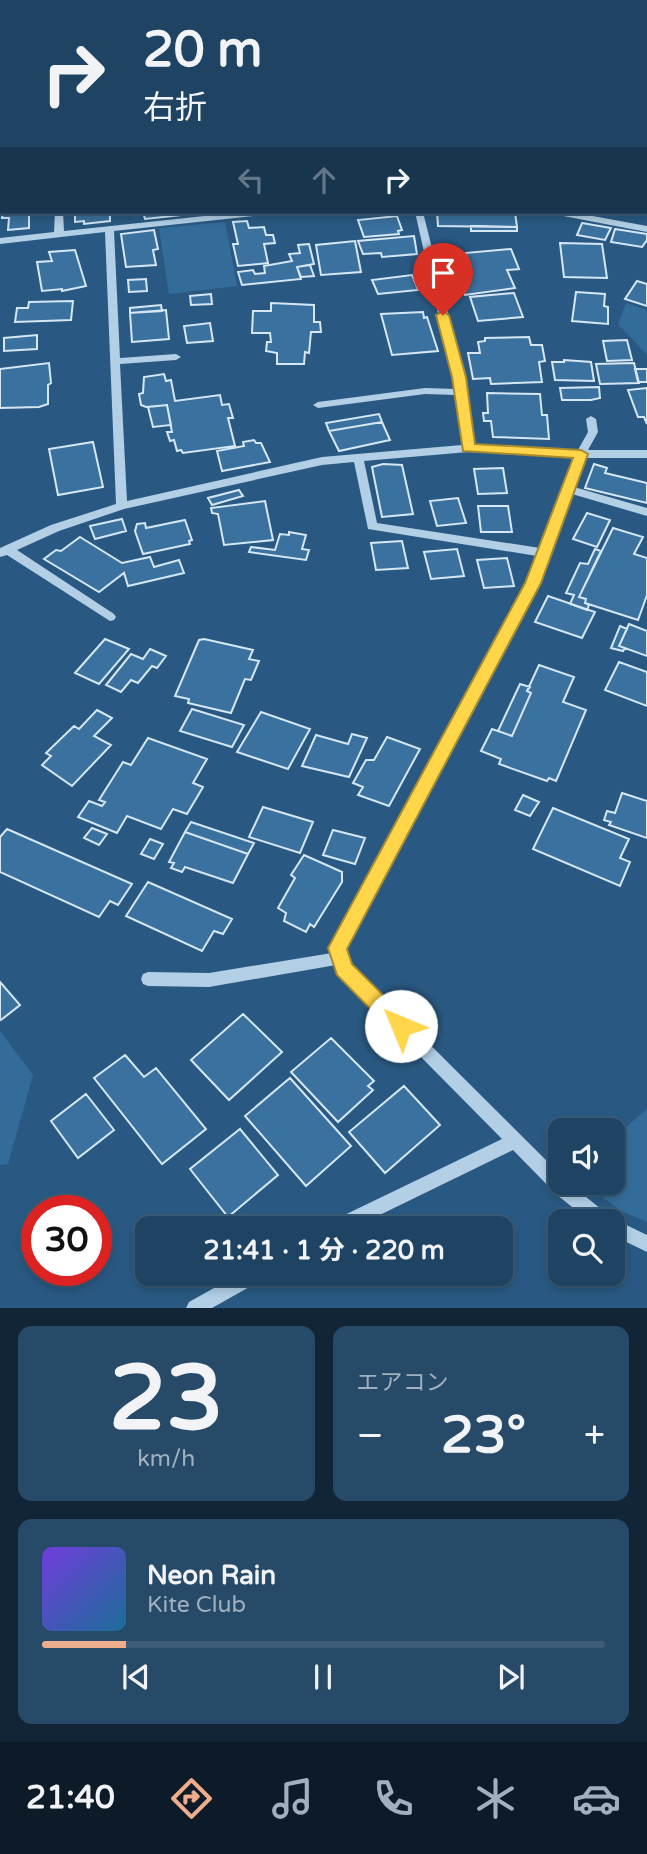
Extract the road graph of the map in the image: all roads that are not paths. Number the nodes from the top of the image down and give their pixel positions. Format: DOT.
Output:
graph roads {
  1 [pos="59,214"];
  2 [pos="245,214"];
  3 [pos="419,214"];
  4 [pos="568,214"];
  5 [pos="109,228"];
  6 [pos="647,229"];
  7 [pos="59,233"];
  8 [pos="0,241"];
  9 [pos="176,357"];
  10 [pos="116,361"];
  11 [pos="461,392"];
  12 [pos="318,405"];
  13 [pos="591,419"];
  14 [pos="468,448"];
  15 [pos="581,454"];
  16 [pos="647,454"];
  17 [pos="358,457"];
  18 [pos="569,489"];
  19 [pos="122,506"];
  20 [pos="647,512"];
  21 [pos="4,551"];
  22 [pos="546,553"];
  23 [pos="110,617"];
  24 [pos="340,958"];
  25 [pos="148,979"];
  26 [pos="514,1140"];
  27 [pos="589,1209"];
  28 [pos="360,1216"];
  29 [pos="625,1233"];
  30 [pos="647,1244"];
  31 [pos="236,1286"];
  32 [pos="205,1305"];
  1 -- 7 [label="street"];
  2 -- 5 [label="street"];
  3 -- 11 [label="street"];
  4 -- 6 [label="street"];
  5 -- 7 [label="street"];
  5 -- 10 [label="street"];
  7 -- 8 [label="street"];
  9 -- 10 [label="street"];
  10 -- 19 [label="street"];
  11 -- 12 [label="street"];
  11 -- 14 [label="street"];
  13 -- 15 [label="street"];
  14 -- 15 [label="street"];
  14 -- 17 [label="street"];
  15 -- 16 [label="street"];
  15 -- 18 [label="street"];
  17 -- 19 [label="street"];
  17 -- 22 [label="street"];
  18 -- 20 [label="street"];
  18 -- 22 [label="street"];
  19 -- 21 [label="street"];
  21 -- 23 [label="street"];
  22 -- 24 [label="street"];
  24 -- 25 [label="street"];
  24 -- 26 [label="street"];
  26 -- 27 [label="street"];
  26 -- 28 [label="street"];
  29 -- 30 [label="street"];
  31 -- 32 [label="street"];
}
